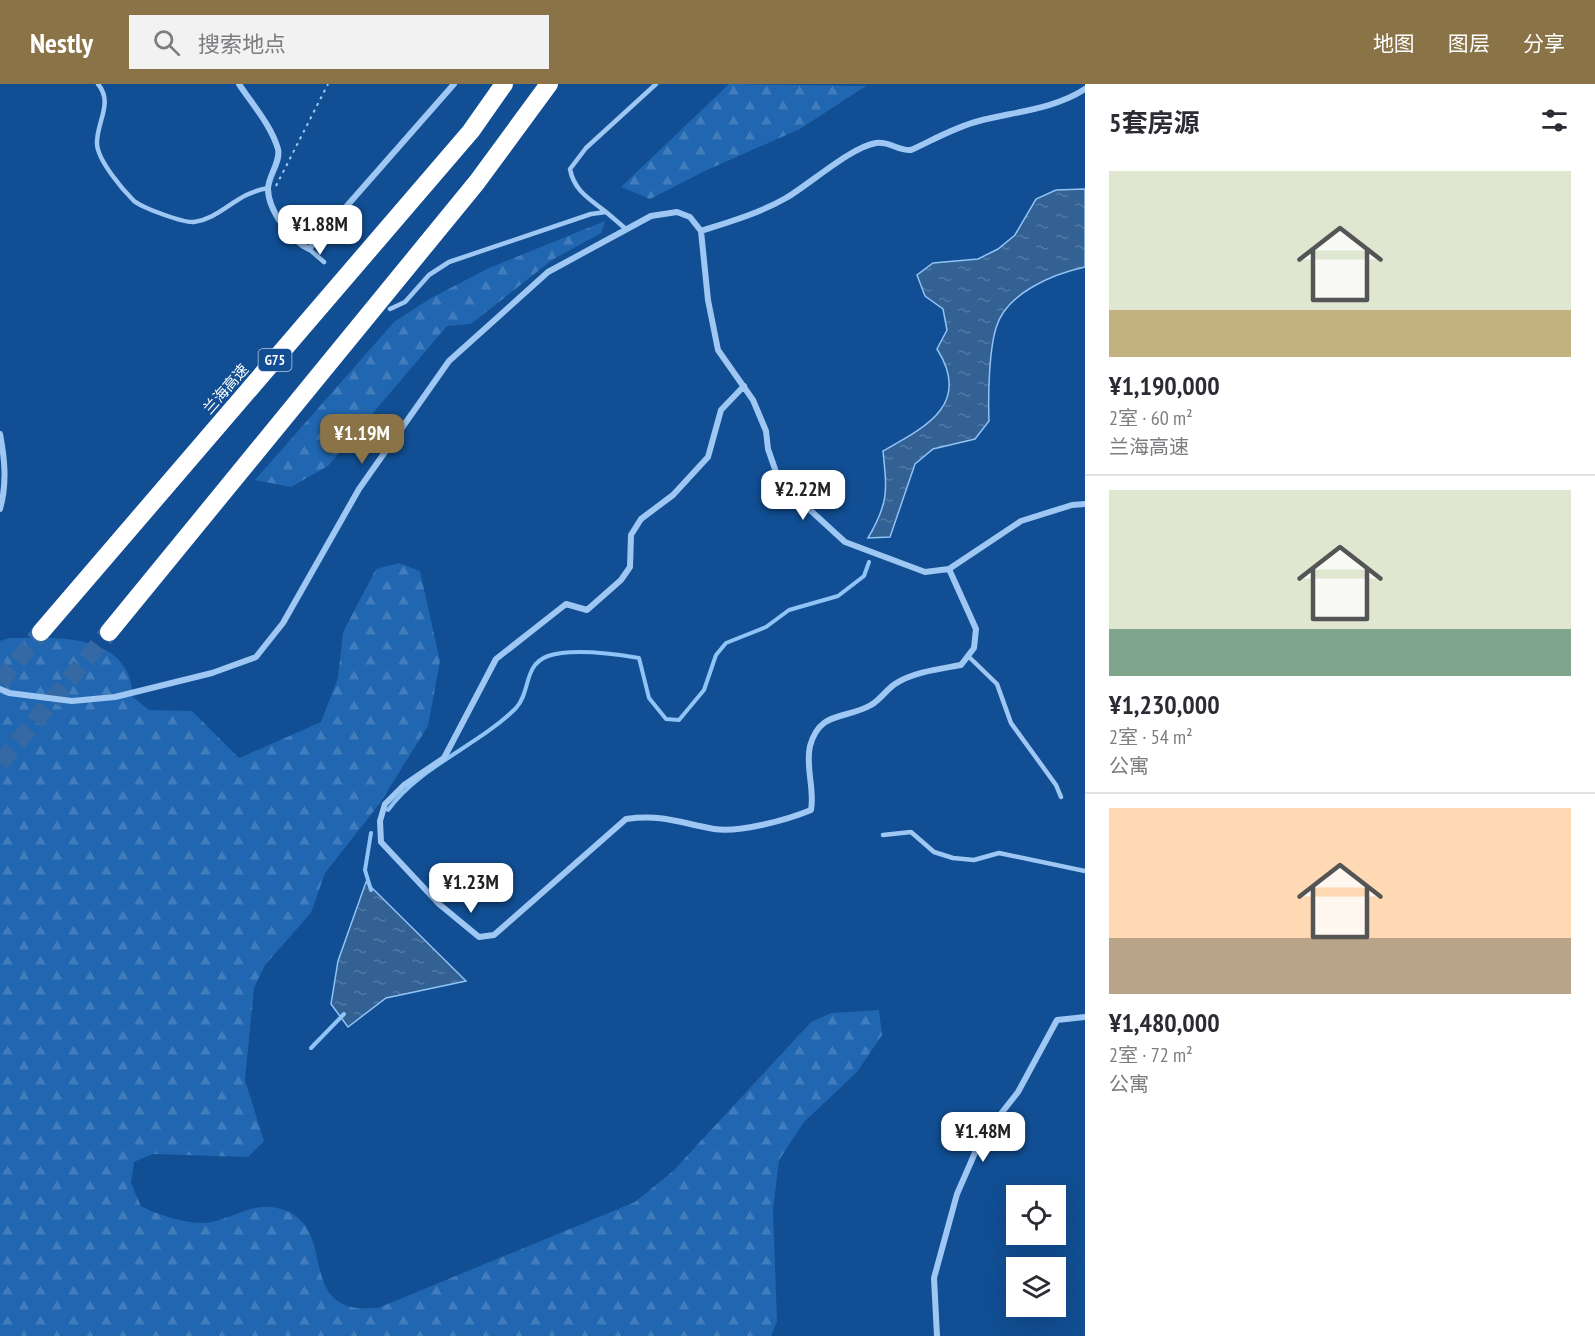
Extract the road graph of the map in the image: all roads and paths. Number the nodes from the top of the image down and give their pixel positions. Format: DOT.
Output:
graph roads {
  1 [pos="98,84"];
  2 [pos="239,84"];
  3 [pos="328,84"];
  4 [pos="454,84"];
  5 [pos="504,84"];
  6 [pos="549,84"];
  7 [pos="656,84"];
  8 [pos="1085,89"];
  9 [pos="268,188"];
  10 [pos="606,212"];
  11 [pos="626,229"];
  12 [pos="701,231"];
  13 [pos="309,249"];
  14 [pos="324,262"];
  15 [pos="390,309"];
  16 [pos="744,386"];
  17 [pos="0,434"];
  18 [pos="1085,504"];
  19 [pos="0,509"];
  20 [pos="949,569"];
  21 [pos="41,632"];
  22 [pos="109,632"];
  23 [pos="968,656"];
  24 [pos="0,689"];
  25 [pos="1061,797"];
  26 [pos="884,835"];
  27 [pos="1085,871"];
  28 [pos="1085,1017"];
  29 [pos="937,1336"];
  1 -- 9 [label="lane"];
  2 -- 9 [label="street"];
  3 -- 9 [label="path"];
  4 -- 13 [label="street"];
  5 -- 21 [label="highway, 兰海高速 / G75"];
  6 -- 22 [label="highway"];
  7 -- 10 [label="lane"];
  8 -- 12 [label="street"];
  9 -- 13 [label="street"];
  10 -- 11 [label="lane"];
  10 -- 15 [label="lane"];
  11 -- 12 [label="street"];
  11 -- 24 [label="street"];
  12 -- 16 [label="street"];
  13 -- 14 [label="lane"];
  16 -- 20 [label="street"];
  16 -- 23 [label="street"];
  17 -- 19 [label="street"];
  18 -- 20 [label="street"];
  20 -- 23 [label="street"];
  23 -- 25 [label="lane"];
  26 -- 27 [label="lane"];
  28 -- 29 [label="street"];
}
